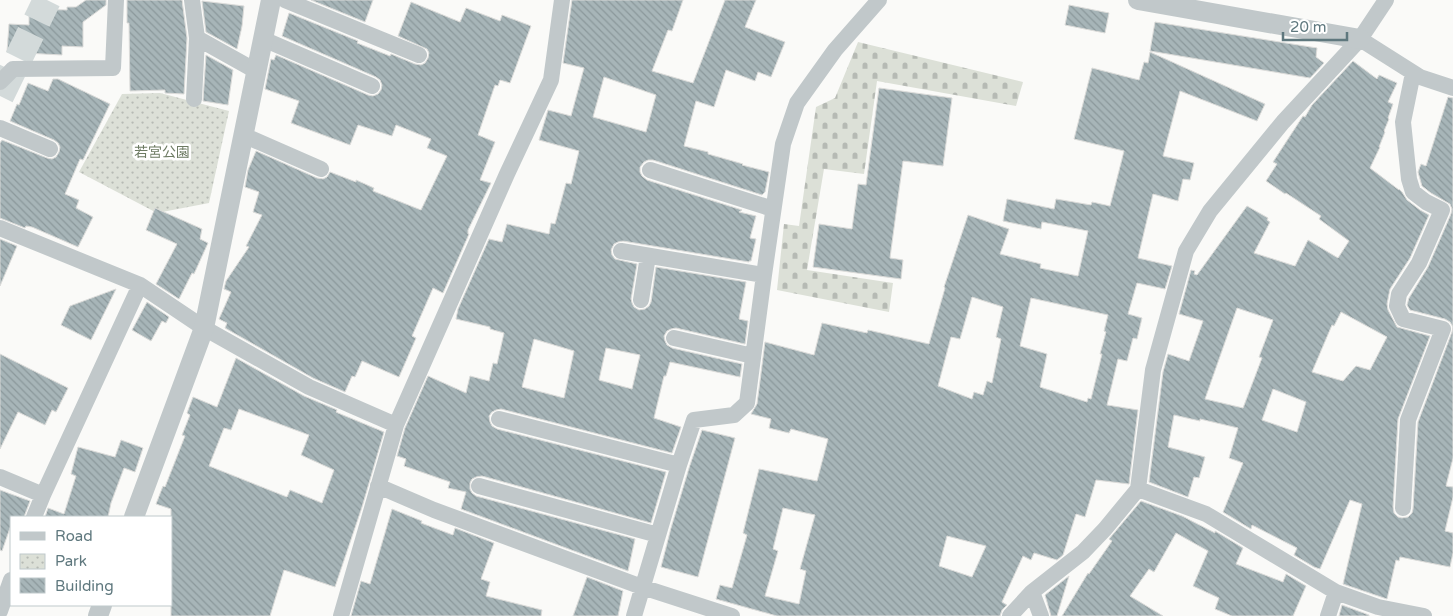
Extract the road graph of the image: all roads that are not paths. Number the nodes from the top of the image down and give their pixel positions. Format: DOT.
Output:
graph roads {
  1 [pos="116,0"];
  2 [pos="192,0"];
  3 [pos="271,0"];
  4 [pos="285,0"];
  5 [pos="562,0"];
  6 [pos="879,0"];
  7 [pos="1138,0"];
  8 [pos="1386,0"];
  9 [pos="197,38"];
  10 [pos="1360,39"];
  11 [pos="263,40"];
  12 [pos="419,55"];
  13 [pos="256,71"];
  14 [pos="1413,73"];
  15 [pos="0,82"];
  16 [pos="372,86"];
  17 [pos="1453,88"];
  18 [pos="194,99"];
  19 [pos="0,128"];
  20 [pos="243,135"];
  21 [pos="50,149"];
  22 [pos="321,169"];
  23 [pos="650,170"];
  24 [pos="773,209"];
  25 [pos="0,228"];
  26 [pos="621,252"];
  27 [pos="648,256"];
  28 [pos="764,275"];
  29 [pos="140,285"];
  30 [pos="641,300"];
  31 [pos="204,328"];
  32 [pos="674,338"];
  33 [pos="753,356"];
  34 [pos="499,419"];
  35 [pos="396,425"];
  36 [pos="679,465"];
  37 [pos="0,477"];
  38 [pos="378,486"];
  39 [pos="479,486"];
  40 [pos="1138,489"];
  41 [pos="43,495"];
  42 [pos="1403,508"];
  43 [pos="34,516"];
  44 [pos="134,516"];
  45 [pos="658,535"];
  46 [pos="10,583"];
  47 [pos="642,587"];
  48 [pos="1032,592"];
  49 [pos="1336,592"];
  50 [pos="0,611"];
  51 [pos="724,615"];
  52 [pos="341,616"];
  53 [pos="634,616"];
  54 [pos="1010,616"];
  55 [pos="1041,616"];
  56 [pos="1328,616"];
  57 [pos="1424,616"];
  1 -- 15 [label="street"];
  2 -- 9 [label="street"];
  3 -- 11 [label="street"];
  4 -- 12 [label="street"];
  5 -- 35 [label="street"];
  6 -- 24 [label="street"];
  7 -- 10 [label="street"];
  8 -- 10 [label="street"];
  9 -- 13 [label="street"];
  9 -- 18 [label="street"];
  10 -- 14 [label="street"];
  10 -- 40 [label="street"];
  11 -- 13 [label="street"];
  11 -- 16 [label="street"];
  13 -- 20 [label="street"];
  14 -- 17 [label="street"];
  14 -- 42 [label="street"];
  19 -- 21 [label="street"];
  20 -- 22 [label="street"];
  20 -- 31 [label="street"];
  23 -- 24 [label="street"];
  24 -- 28 [label="street"];
  25 -- 29 [label="street"];
  26 -- 27 [label="street"];
  27 -- 28 [label="street"];
  27 -- 30 [label="street"];
  28 -- 33 [label="street"];
  29 -- 31 [label="street"];
  29 -- 41 [label="street"];
  31 -- 35 [label="street"];
  31 -- 44 [label="street"];
  32 -- 33 [label="street"];
  33 -- 36 [label="street"];
  34 -- 36 [label="street"];
  35 -- 38 [label="street"];
  36 -- 45 [label="street"];
  37 -- 41 [label="street"];
  38 -- 47 [label="street"];
  38 -- 52 [label="street"];
  39 -- 45 [label="street"];
  40 -- 48 [label="street"];
  40 -- 49 [label="street"];
  41 -- 43 [label="street"];
  45 -- 47 [label="street"];
  46 -- 50 [label="street"];
  47 -- 51 [label="street"];
  47 -- 53 [label="street"];
  48 -- 54 [label="street"];
  48 -- 55 [label="street"];
  49 -- 56 [label="street"];
  49 -- 57 [label="street"];
}
